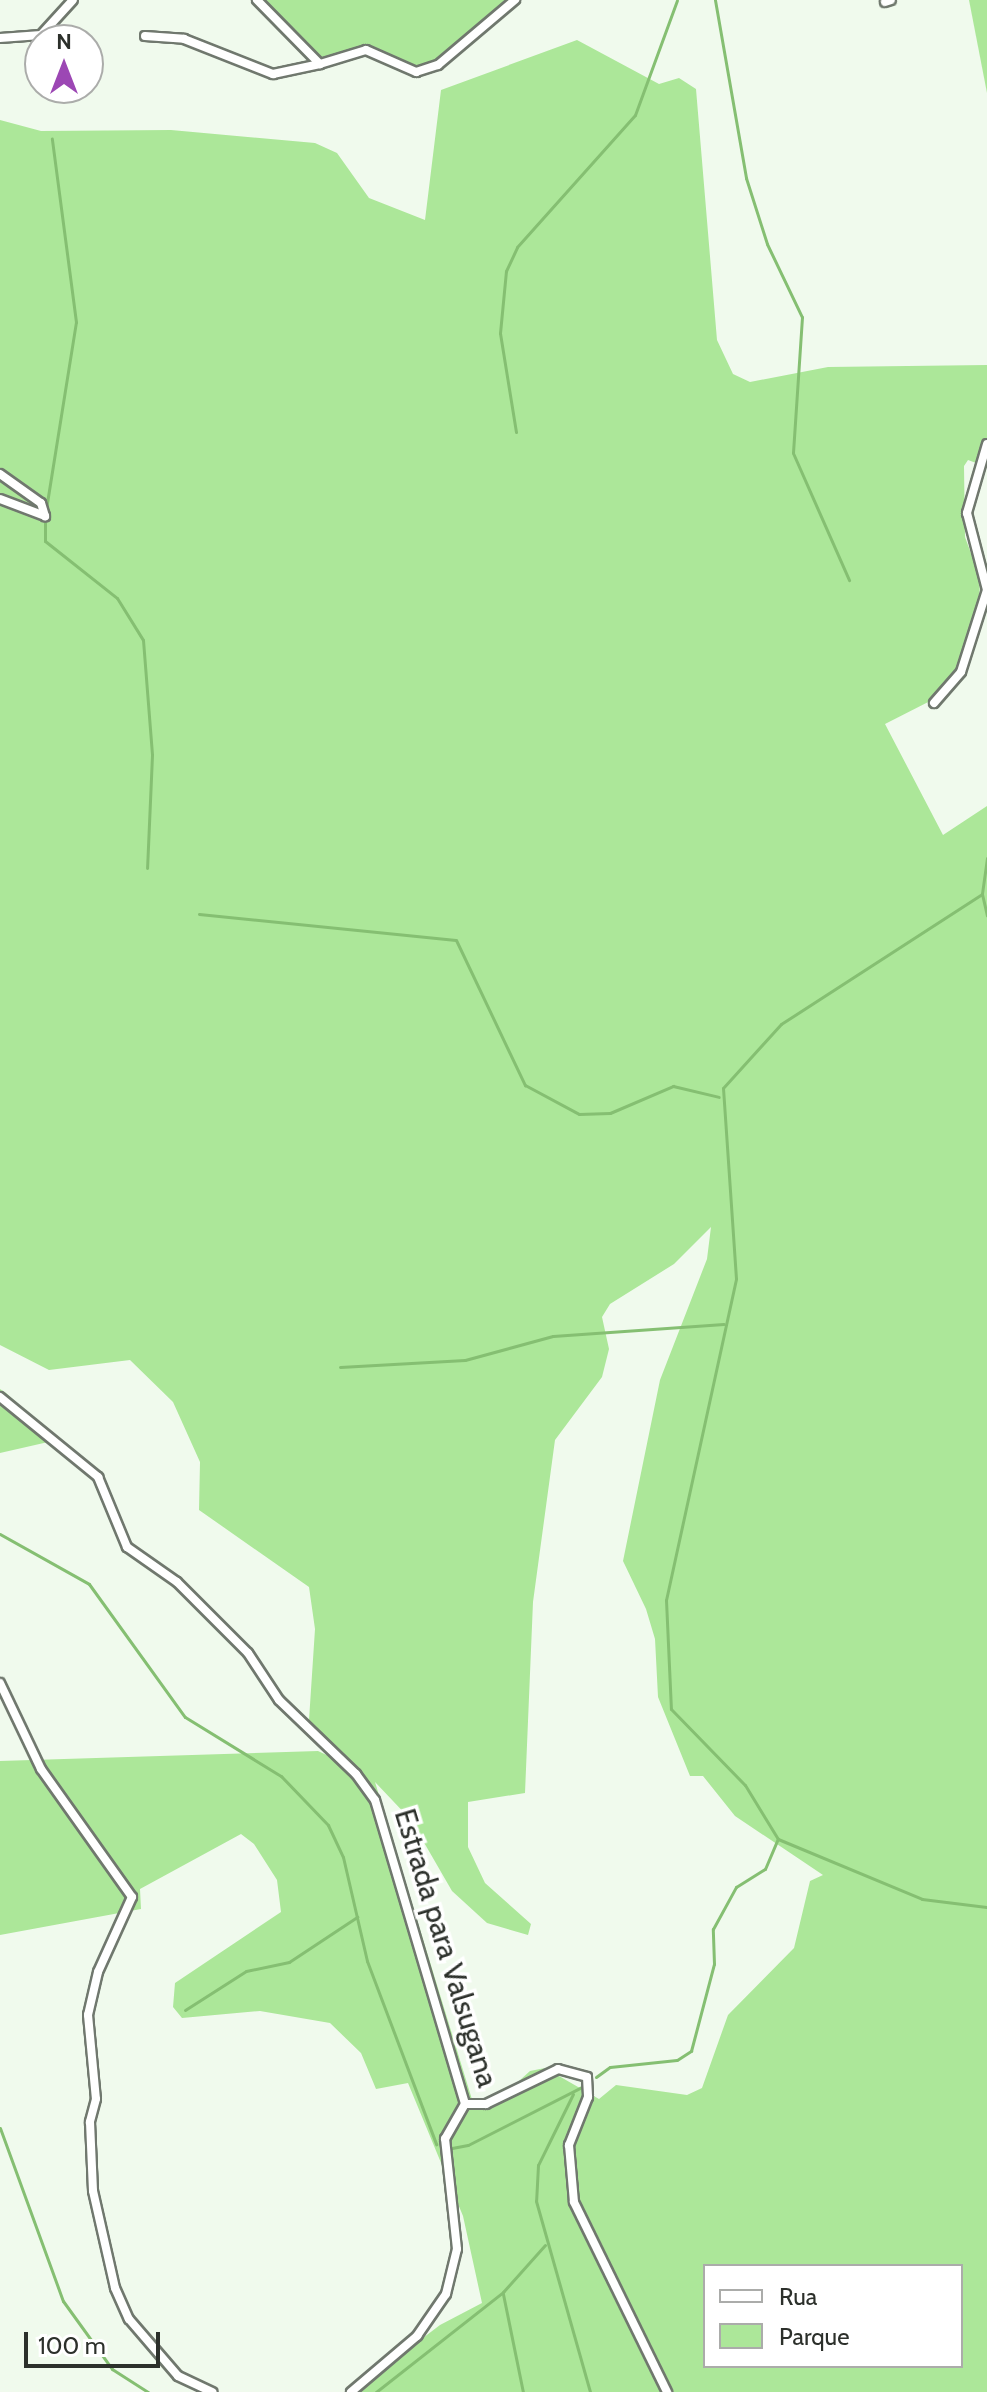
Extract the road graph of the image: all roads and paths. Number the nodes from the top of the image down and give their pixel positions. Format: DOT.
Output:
graph roads {
  1 [pos="73,0"];
  2 [pos="257,0"];
  3 [pos="515,0"];
  4 [pos="145,36"];
  5 [pos="0,38"];
  6 [pos="320,64"];
  7 [pos="987,444"];
  8 [pos="0,474"];
  9 [pos="0,499"];
  10 [pos="987,590"];
  11 [pos="934,703"];
  12 [pos="0,1397"];
  13 [pos="0,1683"];
  14 [pos="465,2104"];
  15 [pos="212,2392"];
  16 [pos="351,2392"];
  17 [pos="667,2392"];
  1 -- 5 [label="street"];
  2 -- 6 [label="street"];
  3 -- 6 [label="street"];
  4 -- 6 [label="street"];
  7 -- 10 [label="street"];
  8 -- 9 [label="street"];
  10 -- 11 [label="street"];
  12 -- 14 [label="street, Estrada para Valsugana"];
  13 -- 15 [label="street"];
  14 -- 16 [label="street"];
  14 -- 17 [label="street, Estrada para Valsugana"];
}
